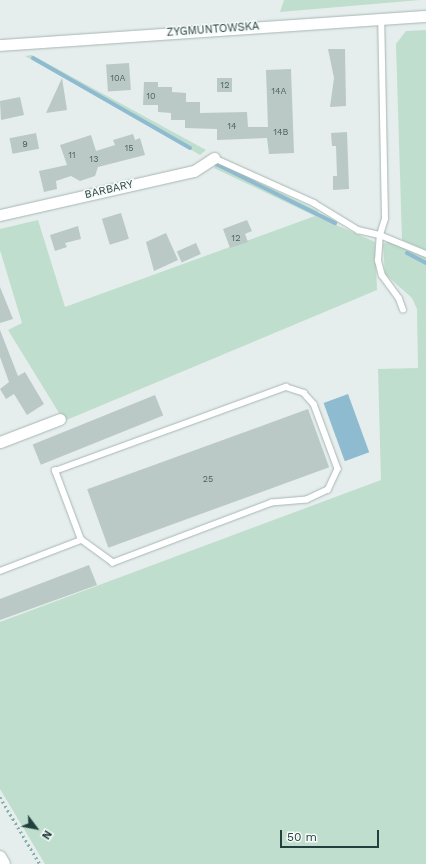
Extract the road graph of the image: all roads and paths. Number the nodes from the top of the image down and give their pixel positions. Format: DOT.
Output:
graph roads {
  1 [pos="426,16"];
  2 [pos="381,18"];
  3 [pos="0,45"];
  4 [pos="214,158"];
  5 [pos="0,215"];
  6 [pos="380,235"];
  7 [pos="426,254"];
  8 [pos="403,310"];
  9 [pos="60,418"];
  10 [pos="0,442"];
  11 [pos="80,540"];
  12 [pos="0,571"];
  13 [pos="0,797"];
  14 [pos="0,857"];
  15 [pos="4,864"];
  16 [pos="40,864"];
  1 -- 2 [label="street, ZYGMUNTOWSKA"];
  2 -- 3 [label="street, ZYGMUNTOWSKA"];
  2 -- 6 [label="lane"];
  4 -- 5 [label="street, BARBARY"];
  4 -- 6 [label="lane"];
  6 -- 7 [label="lane"];
  6 -- 8 [label="lane"];
  9 -- 10 [label="street"];
  11 -- 11 [label="lane"];
  11 -- 12 [label="lane"];
  13 -- 16 [label="path"];
  14 -- 15 [label="main road"];
}
